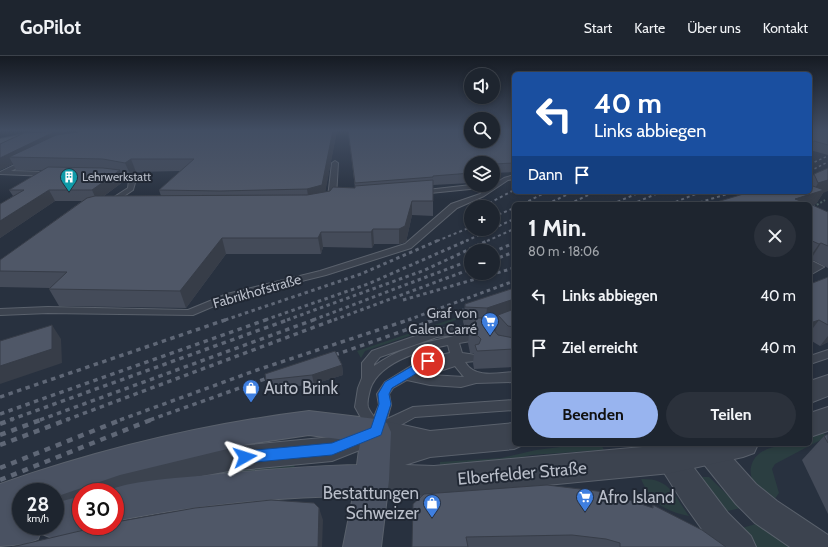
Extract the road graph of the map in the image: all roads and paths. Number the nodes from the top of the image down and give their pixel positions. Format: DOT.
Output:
graph roads {
  1 [pos="34,157"];
  2 [pos="335,163"];
  3 [pos="55,174"];
  4 [pos="100,175"];
  5 [pos="512,178"];
  6 [pos="500,183"];
  7 [pos="464,188"];
  8 [pos="486,192"];
  9 [pos="410,193"];
  10 [pos="333,199"];
  11 [pos="825,200"];
  12 [pos="810,202"];
  13 [pos="123,206"];
  14 [pos="812,207"];
  15 [pos="812,264"];
  16 [pos="812,271"];
  17 [pos="0,312"];
  18 [pos="512,321"];
  19 [pos="486,330"];
  20 [pos="466,334"];
  21 [pos="452,340"];
  22 [pos="493,341"];
  23 [pos="828,354"];
  24 [pos="472,358"];
  25 [pos="458,359"];
  26 [pos="812,359"];
  27 [pos="406,375"];
  28 [pos="512,377"];
  29 [pos="368,378"];
  30 [pos="476,378"];
  31 [pos="828,385"];
  32 [pos="812,391"];
  33 [pos="512,405"];
  34 [pos="828,419"];
  35 [pos="812,425"];
  36 [pos="376,432"];
  37 [pos="512,436"];
  38 [pos="430,444"];
  39 [pos="725,446"];
  40 [pos="707,448"];
  41 [pos="672,451"];
  42 [pos="372,480"];
  43 [pos="50,483"];
  44 [pos="64,495"];
  45 [pos="124,502"];
  46 [pos="362,547"];
  47 [pos="740,547"];
  48 [pos="818,547"];
  1 -- 3 [label="lane"];
  2 -- 10 [label="lane"];
  4 -- 13 [label="lane"];
  5 -- 6 [label="lane, Fabrikhofstraße"];
  7 -- 9 [label="lane"];
  8 -- 17 [label="lane, Fabrikhofstraße"];
  11 -- 12 [label="path"];
  11 -- 14 [label="path"];
  15 -- 16 [label="lane"];
  18 -- 19 [label="lane"];
  19 -- 20 [label="lane"];
  19 -- 22 [label="lane"];
  20 -- 21 [label="lane"];
  20 -- 29 [label="lane"];
  21 -- 25 [label="lane"];
  21 -- 29 [label="lane"];
  23 -- 26 [label="lane"];
  24 -- 25 [label="lane"];
  25 -- 27 [label="lane"];
  25 -- 30 [label="lane"];
  27 -- 30 [label="lane"];
  27 -- 36 [label="lane"];
  28 -- 30 [label="lane"];
  29 -- 36 [label="lane"];
  31 -- 32 [label="street"];
  33 -- 36 [label="lane"];
  34 -- 35 [label="street"];
  36 -- 38 [label="street"];
  36 -- 42 [label="main road"];
  36 -- 43 [label="main road"];
  36 -- 44 [label="street"];
  37 -- 38 [label="street"];
  38 -- 42 [label="street"];
  39 -- 40 [label="street, Elberfelder Straße"];
  40 -- 41 [label="street, Elberfelder Straße"];
  40 -- 48 [label="street"];
  41 -- 42 [label="street, Elberfelder Straße"];
  41 -- 47 [label="street"];
  42 -- 45 [label="main road"];
  42 -- 46 [label="main road"];
}
